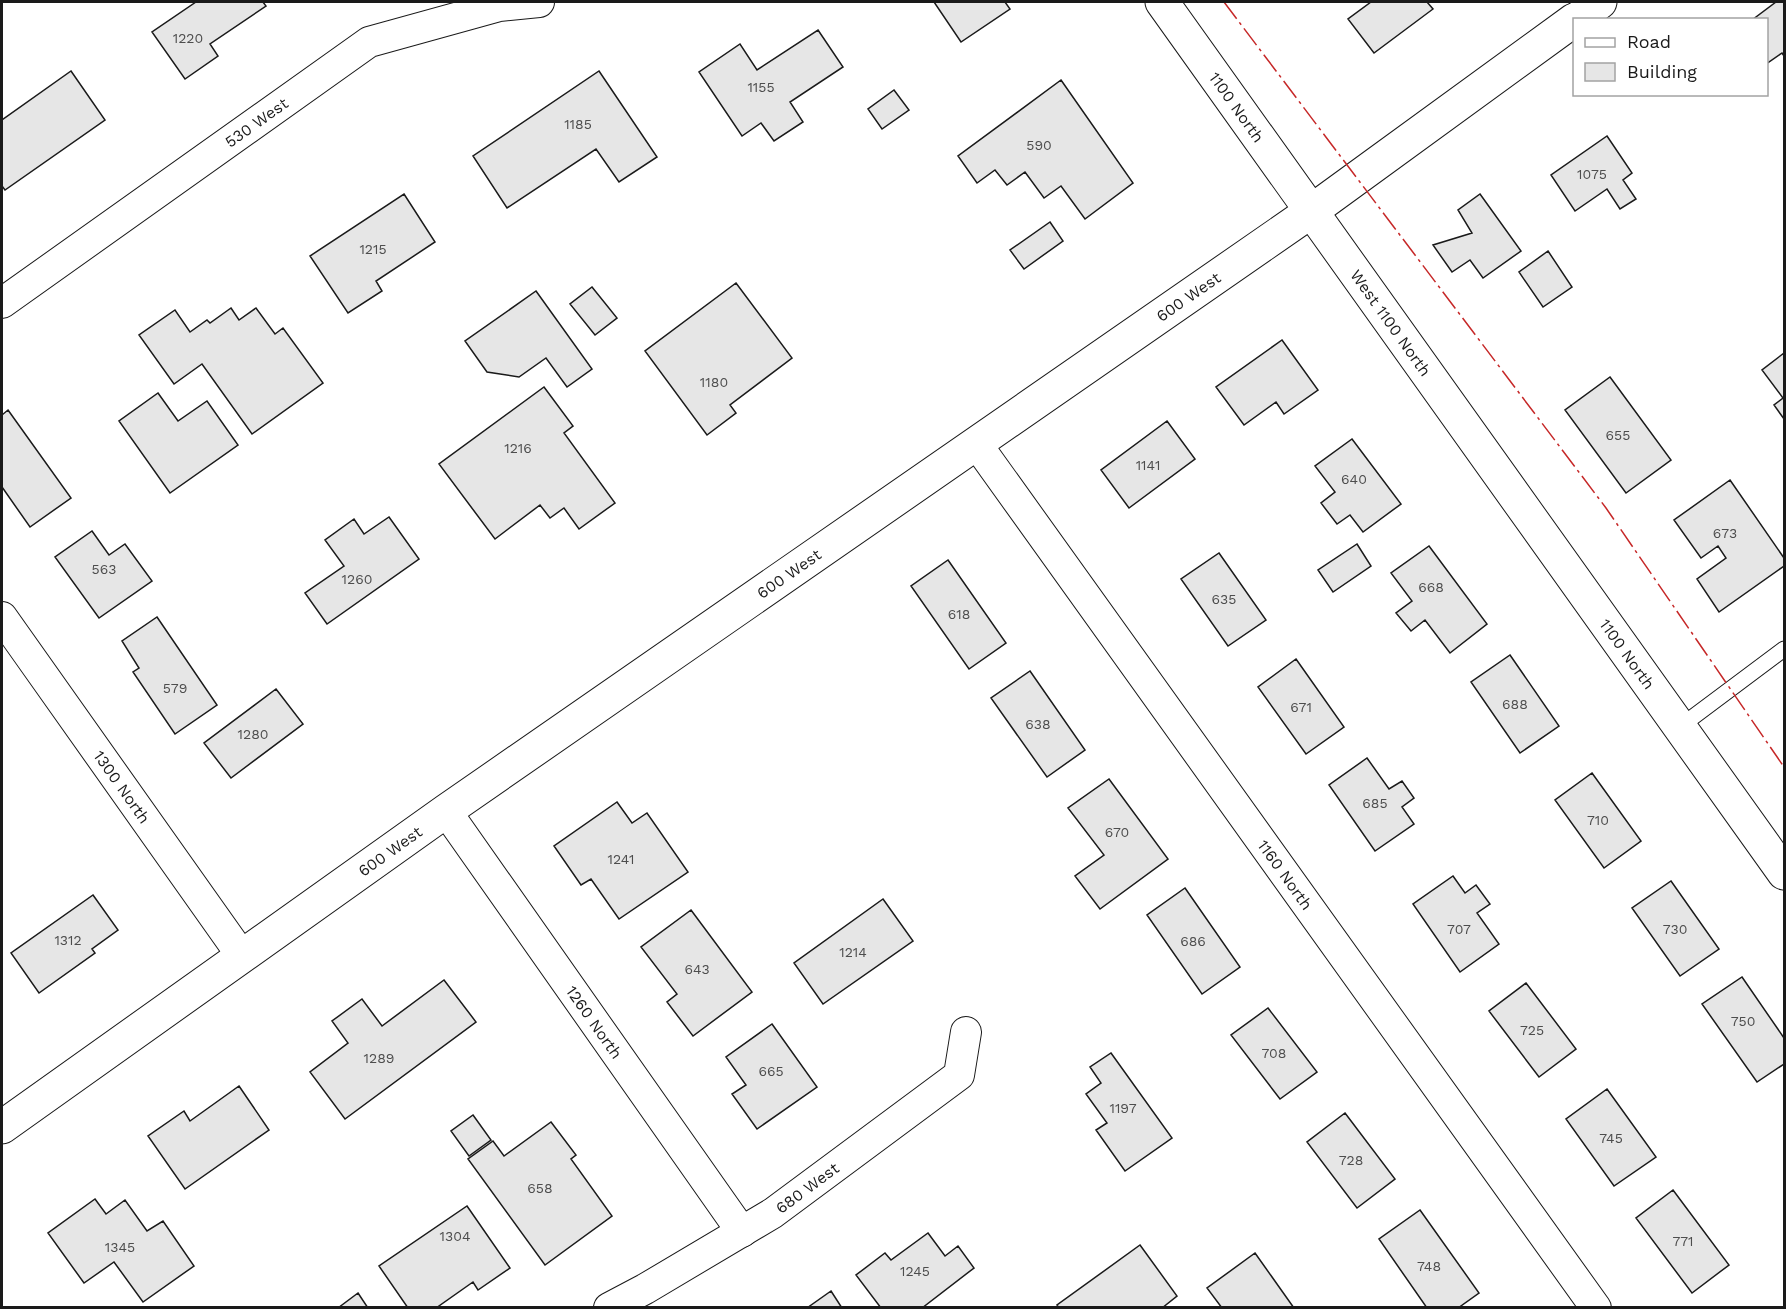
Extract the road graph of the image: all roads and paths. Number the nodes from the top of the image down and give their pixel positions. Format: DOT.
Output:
graph roads {
  1 [pos="539,2"];
  2 [pos="1162,2"];
  3 [pos="1600,2"];
  4 [pos="1578,18"];
  5 [pos="1573,21"];
  6 [pos="1313,210"];
  7 [pos="2,303"];
  8 [pos="1473,434"];
  9 [pos="976,442"];
  10 [pos="2,617"];
  11 [pos="1785,649"];
  12 [pos="1681,726"];
  13 [pos="446,811"];
  14 [pos="1785,873"];
  15 [pos="242,956"];
  16 [pos="966,1032"];
  17 [pos="2,1127"];
  18 [pos="742,1232"];
  19 [pos="609,1308"];
  20 [pos="1596,1308"];
  1 -- 7 [label="street, 530 West"];
  2 -- 6 [label="street, 1100 North"];
  3 -- 4 [label="street, 600 West"];
  5 -- 6 [label="street, 600 West"];
  6 -- 8 [label="street, West 1100 North"];
  6 -- 9 [label="street, 600 West"];
  8 -- 12 [label="street, 1100 North"];
  9 -- 13 [label="street, 600 West"];
  9 -- 20 [label="street, 1160 North"];
  10 -- 15 [label="street, 1300 North"];
  11 -- 12 [label="lane"];
  12 -- 14 [label="street, 1100 North"];
  13 -- 15 [label="street, 600 West"];
  13 -- 18 [label="street, 1260 North"];
  15 -- 17 [label="street, 600 West"];
  16 -- 18 [label="street, 680 West"];
  18 -- 19 [label="street, 680 West"];
}
